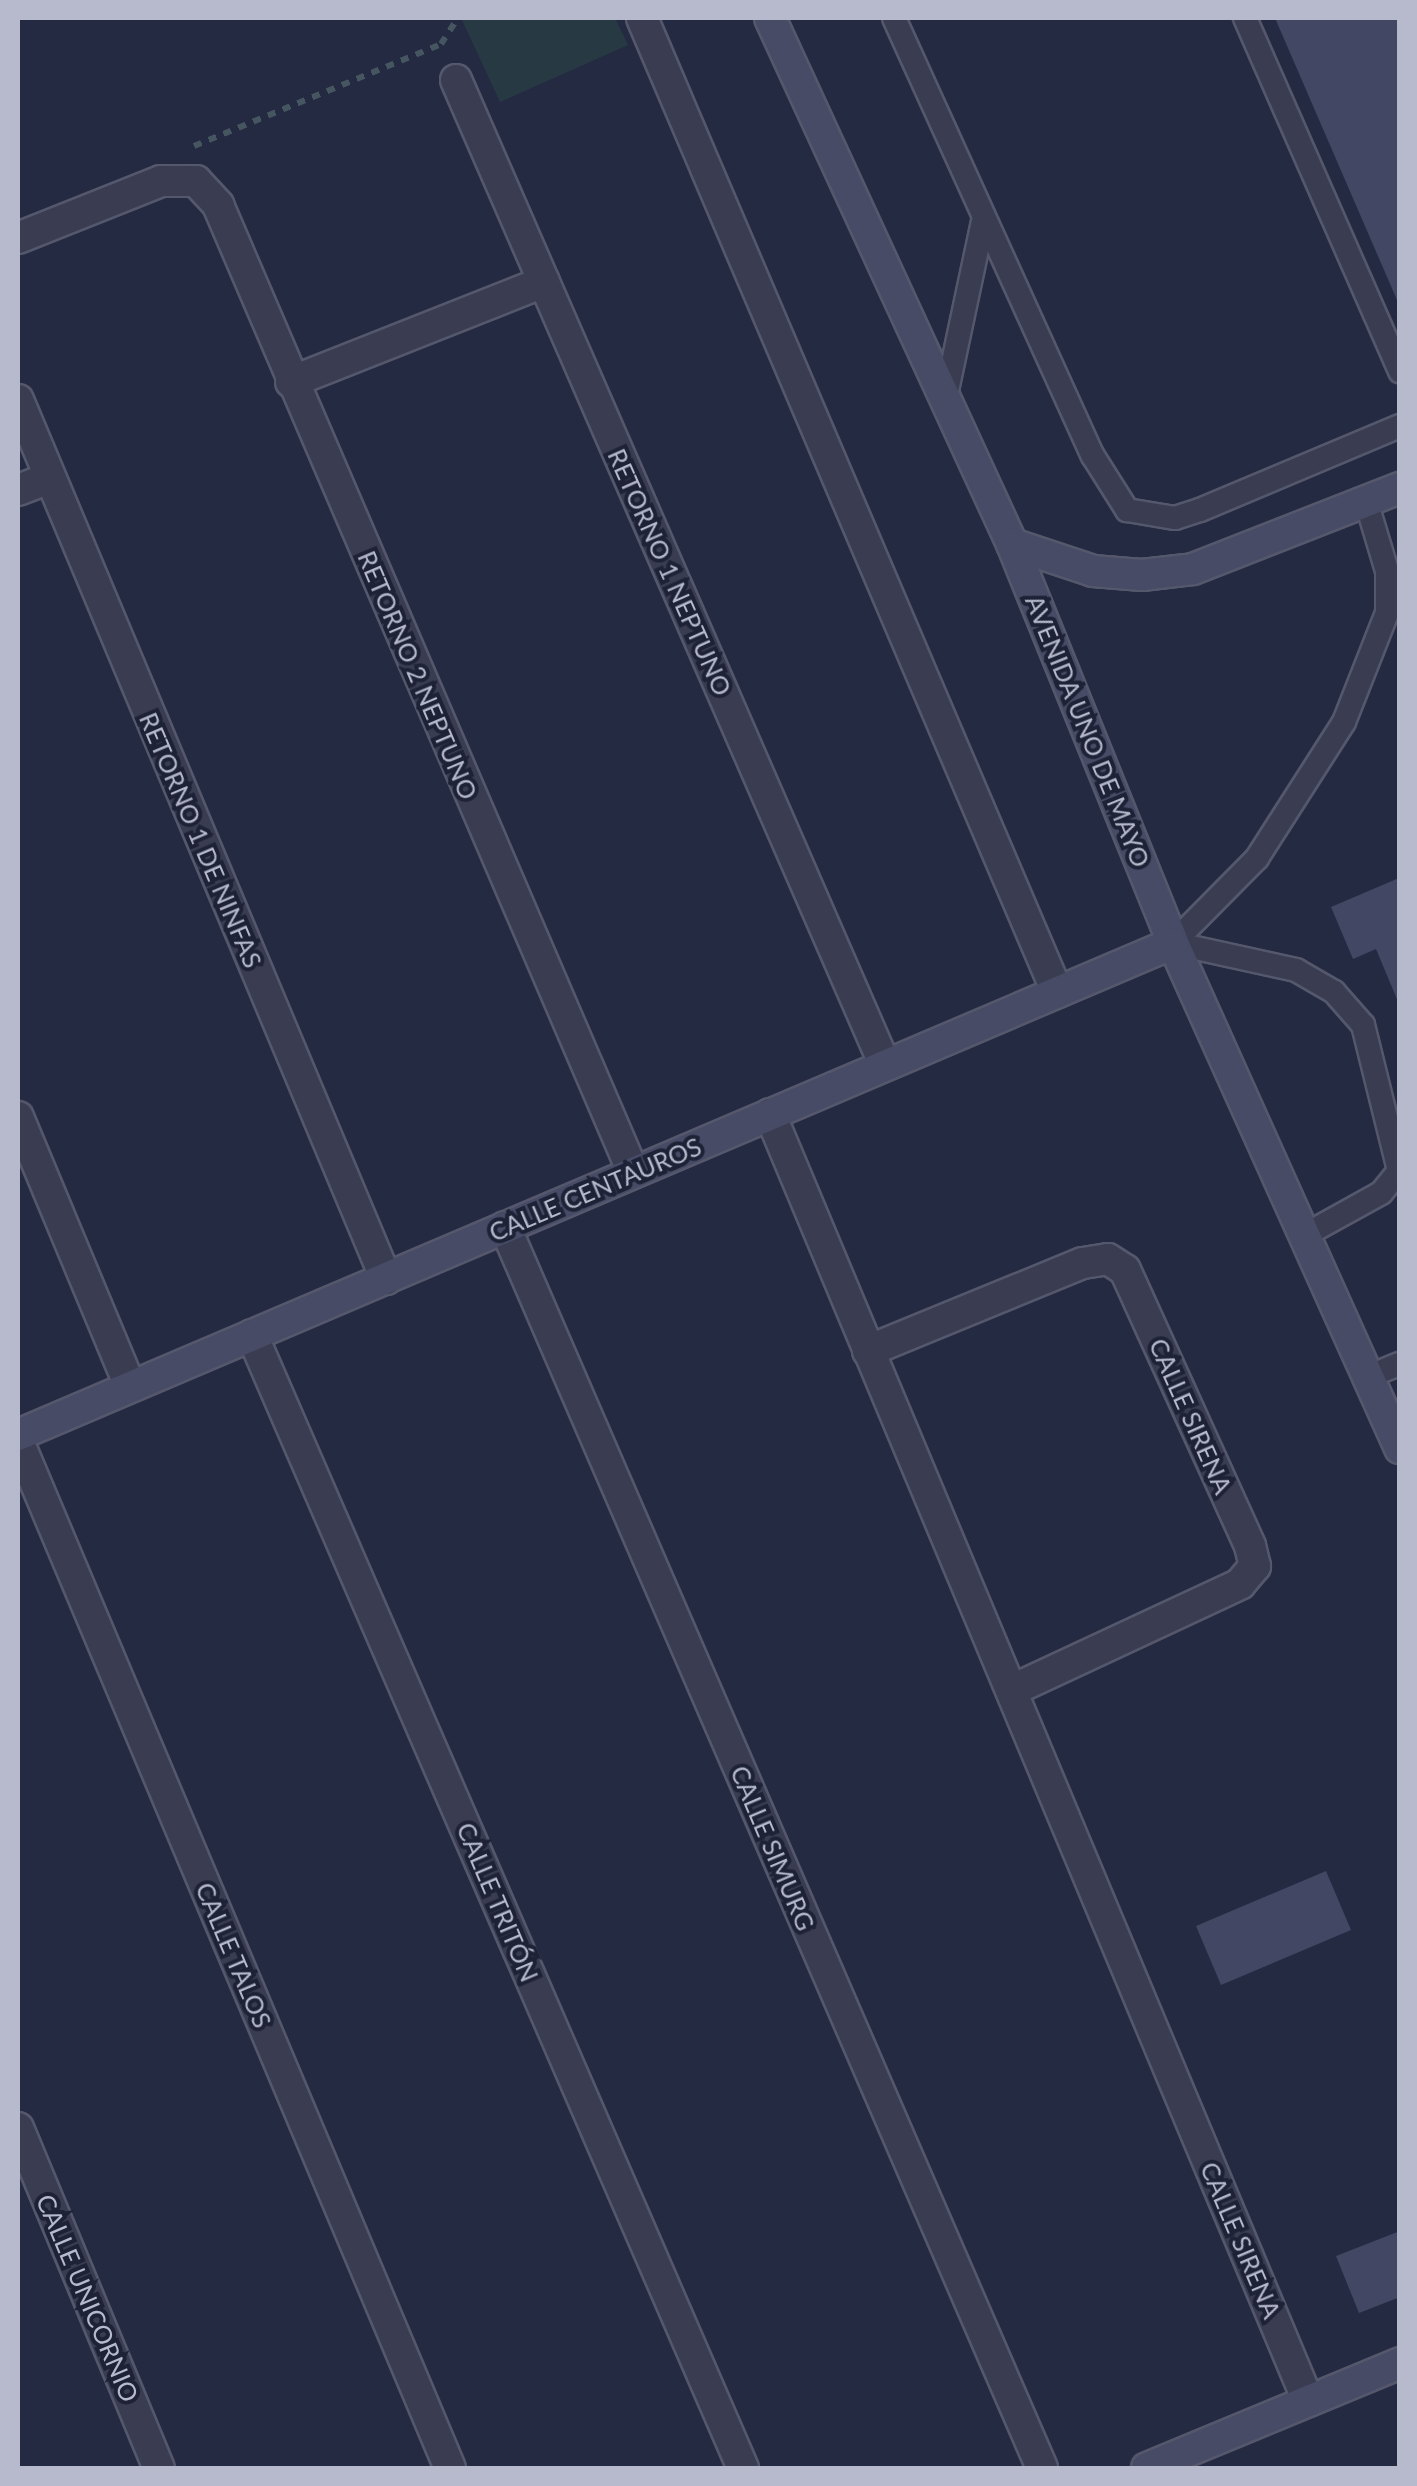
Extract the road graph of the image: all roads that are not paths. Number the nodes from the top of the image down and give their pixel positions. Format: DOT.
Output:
graph roads {
  1 [pos="642,18"];
  2 [pos="770,18"];
  3 [pos="894,18"];
  4 [pos="1245,18"];
  5 [pos="456,80"];
  6 [pos="984,221"];
  7 [pos="18,238"];
  8 [pos="544,282"];
  9 [pos="1400,371"];
  10 [pos="291,382"];
  11 [pos="18,400"];
  12 [pos="945,400"];
  13 [pos="1400,426"];
  14 [pos="49,478"];
  15 [pos="1400,488"];
  16 [pos="18,490"];
  17 [pos="1366,500"];
  18 [pos="1012,544"];
  19 [pos="1173,942"];
  20 [pos="1057,992"];
  21 [pos="885,1065"];
  22 [pos="770,1114"];
  23 [pos="18,1117"];
  24 [pos="633,1172"];
  25 [pos="505,1227"];
  26 [pos="1305,1235"];
  27 [pos="386,1279"];
  28 [pos="252,1335"];
  29 [pos="868,1351"];
  30 [pos="1400,1364"];
  31 [pos="1367,1376"];
  32 [pos="130,1386"];
  33 [pos="18,1438"];
  34 [pos="1400,1448"];
  35 [pos="1013,1690"];
  36 [pos="18,2128"];
  37 [pos="1400,2363"];
  38 [pos="1308,2401"];
  39 [pos="1179,2462"];
  40 [pos="158,2468"];
  41 [pos="450,2468"];
  42 [pos="743,2468"];
  43 [pos="1042,2468"];
  44 [pos="1147,2468"];
  1 -- 20 [label="street"];
  2 -- 12 [label="street, AVENIDA UNO DE MAYO"];
  3 -- 6 [label="lane"];
  4 -- 9 [label="lane"];
  5 -- 8 [label="street, RETORNO 1 NEPTUNO"];
  6 -- 12 [label="lane"];
  6 -- 13 [label="lane"];
  7 -- 10 [label="street, RETORNO 2 NEPTUNO"];
  8 -- 10 [label="street"];
  8 -- 21 [label="street, RETORNO 1 NEPTUNO"];
  10 -- 24 [label="street, RETORNO 2 NEPTUNO"];
  11 -- 14 [label="street, RETORNO 1 DE NINFAS"];
  12 -- 18 [label="street, AVENIDA UNO DE MAYO"];
  14 -- 16 [label="street"];
  14 -- 27 [label="street, RETORNO 1 DE NINFAS"];
  15 -- 17 [label="street"];
  17 -- 18 [label="street"];
  17 -- 19 [label="lane"];
  18 -- 19 [label="street, AVENIDA UNO DE MAYO"];
  19 -- 20 [label="street, CALLE CENTAUROS"];
  19 -- 26 [label="street, AVENIDA UNO DE MAYO"];
  19 -- 26 [label="lane"];
  20 -- 21 [label="street, CALLE CENTAUROS"];
  21 -- 22 [label="street, CALLE CENTAUROS"];
  22 -- 24 [label="street, CALLE CENTAUROS"];
  22 -- 29 [label="street, CALLE SIRENA"];
  23 -- 32 [label="street"];
  24 -- 25 [label="street, CALLE CENTAUROS"];
  25 -- 27 [label="street, CALLE CENTAUROS"];
  25 -- 43 [label="street, CALLE SIMURG"];
  26 -- 31 [label="street, AVENIDA UNO DE MAYO"];
  27 -- 28 [label="street, CALLE CENTAUROS"];
  28 -- 32 [label="street, CALLE CENTAUROS"];
  28 -- 42 [label="street, CALLE TRITÓN"];
  29 -- 35 [label="street, CALLE SIRENA"];
  29 -- 35 [label="street, CALLE SIRENA"];
  30 -- 31 [label="lane"];
  31 -- 34 [label="street, AVENIDA UNO DE MAYO"];
  32 -- 33 [label="street, CALLE CENTAUROS"];
  33 -- 41 [label="street, CALLE TALOS"];
  35 -- 38 [label="street, CALLE SIRENA"];
  36 -- 40 [label="street, CALLE UNICORNIO"];
  37 -- 38 [label="street"];
  38 -- 39 [label="street"];
  39 -- 44 [label="street"];
}
